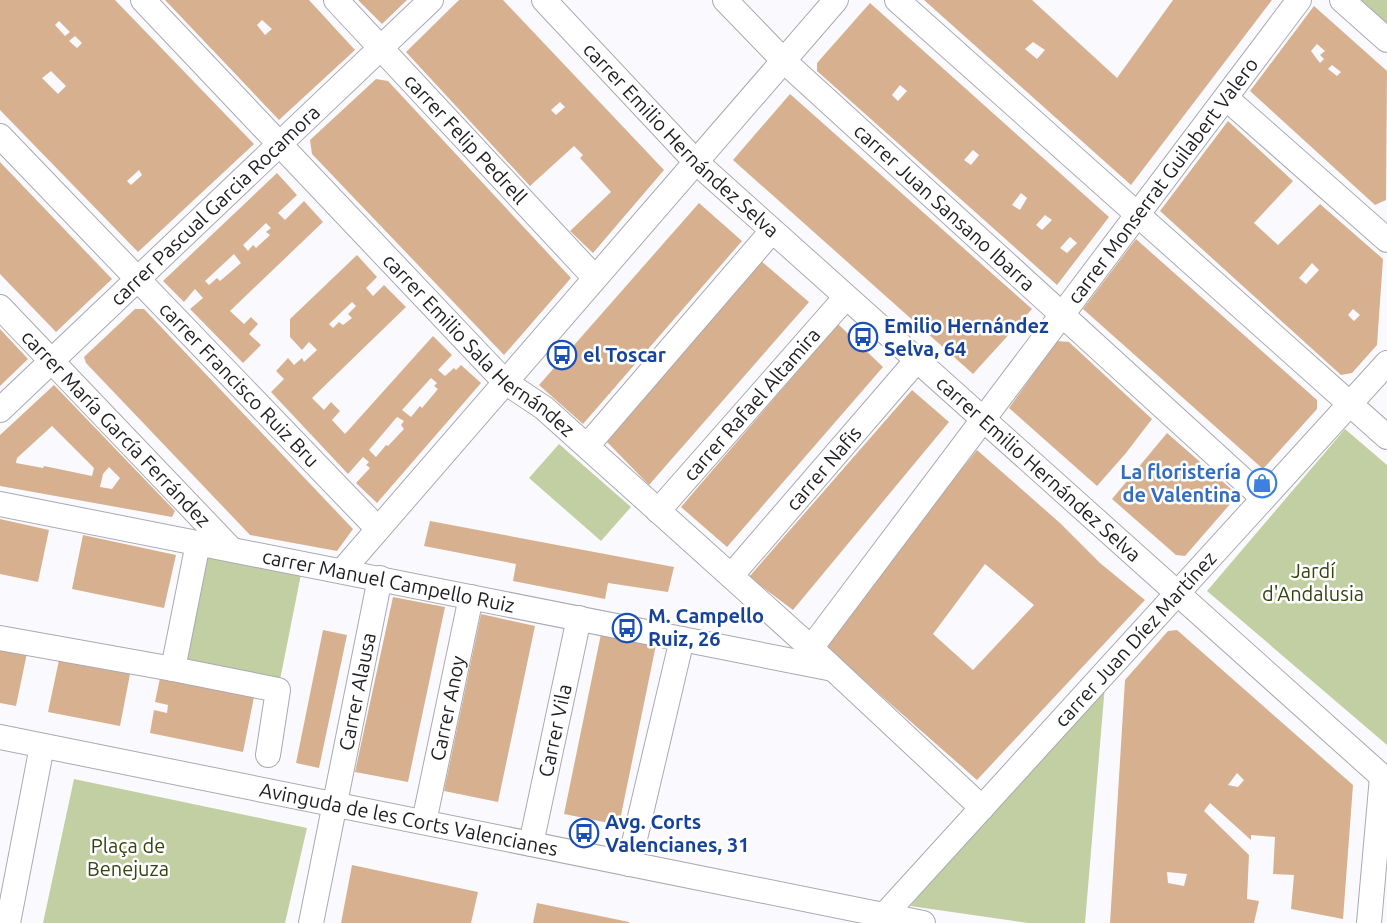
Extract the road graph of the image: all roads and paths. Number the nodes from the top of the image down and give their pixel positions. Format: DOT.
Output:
graph roads {
  1 [pos="143,0"];
  2 [pos="336,0"];
  3 [pos="431,0"];
  4 [pos="544,0"];
  5 [pos="725,0"];
  6 [pos="836,0"];
  7 [pos="897,0"];
  8 [pos="1299,0"];
  9 [pos="1342,0"];
  10 [pos="1387,40"];
  11 [pos="381,48"];
  12 [pos="784,61"];
  13 [pos="1226,98"];
  14 [pos="0,136"];
  15 [pos="280,144"];
  16 [pos="696,162"];
  17 [pos="1137,215"];
  18 [pos="772,231"];
  19 [pos="1387,240"];
  20 [pos="596,278"];
  21 [pos="138,279"];
  22 [pos="846,297"];
  23 [pos="0,307"];
  24 [pos="1062,315"];
  25 [pos="1387,355"];
  26 [pos="917,360"];
  27 [pos="52,361"];
  28 [pos="1387,364"];
  29 [pos="506,382"];
  30 [pos="1349,405"];
  31 [pos="0,411"];
  32 [pos="983,419"];
  33 [pos="1387,436"];
  34 [pos="587,446"];
  35 [pos="1263,498"];
  36 [pos="0,504"];
  37 [pos="658,510"];
  38 [pos="378,529"];
  39 [pos="198,543"];
  40 [pos="231,549"];
  41 [pos="342,571"];
  42 [pos="731,576"];
  43 [pos="380,578"];
  44 [pos="1176,593"];
  45 [pos="471,597"];
  46 [pos="579,618"];
  47 [pos="0,638"];
  48 [pos="682,639"];
  49 [pos="805,643"];
  50 [pos="778,658"];
  51 [pos="173,669"];
  52 [pos="833,669"];
  53 [pos="0,737"];
  54 [pos="42,746"];
  55 [pos="268,755"];
  56 [pos="1385,779"];
  57 [pos="335,804"];
  58 [pos="982,808"];
  59 [pos="424,822"];
  60 [pos="531,844"];
  61 [pos="629,864"];
  62 [pos="881,919"];
  63 [pos="8,923"];
  64 [pos="311,923"];
  65 [pos="923,923"];
  66 [pos="1369,923"];
  1 -- 15 [label="street, carrer Emilio Sala Hernández"];
  2 -- 11 [label="street, carrer Felip Pedrell"];
  3 -- 11 [label="street, carrer Pascual Garcia Rocamora"];
  4 -- 16 [label="street, carrer Emilio Hernández Selva"];
  5 -- 12 [label="street, carrer Juan Sansano Ibarra"];
  6 -- 12 [label="street"];
  7 -- 17 [label="street"];
  8 -- 13 [label="street, carrer Monserrat Guilabert Valero"];
  9 -- 10 [label="street"];
  11 -- 15 [label="street, carrer Pascual Garcia Rocamora"];
  11 -- 20 [label="street, carrer Felip Pedrell"];
  12 -- 16 [label="street"];
  12 -- 24 [label="street, carrer Juan Sansano Ibarra"];
  13 -- 17 [label="street, carrer Monserrat Guilabert Valero"];
  13 -- 19 [label="street"];
  14 -- 21 [label="street, carrer Francisco Ruiz Bru"];
  15 -- 21 [label="street, carrer Pascual Garcia Rocamora"];
  15 -- 29 [label="street, carrer Emilio Sala Hernández"];
  16 -- 18 [label="street, carrer Emilio Hernández Selva"];
  16 -- 20 [label="street"];
  17 -- 24 [label="street, carrer Monserrat Guilabert Valero"];
  17 -- 30 [label="street"];
  18 -- 22 [label="street, carrer Emilio Hernández Selva"];
  18 -- 34 [label="street"];
  20 -- 29 [label="street"];
  21 -- 27 [label="street, carrer Pascual Garcia Rocamora"];
  21 -- 38 [label="street, carrer Francisco Ruiz Bru"];
  22 -- 26 [label="street, carrer Emilio Hernández Selva"];
  22 -- 37 [label="street, carrer Rafael Altamira"];
  23 -- 27 [label="street, carrer María García Ferrández"];
  24 -- 32 [label="street, carrer Monserrat Guilabert Valero"];
  24 -- 35 [label="street, carrer Juan Sansano Ibarra"];
  25 -- 28 [label="street"];
  26 -- 32 [label="street, carrer Emilio Hernández Selva"];
  26 -- 42 [label="street, carrer Nafis"];
  27 -- 31 [label="street, carrer Pascual Garcia Rocamora"];
  27 -- 40 [label="street, carrer María García Ferrández"];
  28 -- 30 [label="street, carrer Juan Díez Martínez"];
  29 -- 34 [label="street, carrer Emilio Sala Hernández"];
  29 -- 38 [label="street"];
  30 -- 33 [label="street"];
  30 -- 35 [label="street, carrer Juan Díez Martínez"];
  32 -- 44 [label="street, carrer Emilio Hernández Selva"];
  32 -- 49 [label="street, carrer Monserrat Guilabert Valero"];
  34 -- 37 [label="street, carrer Emilio Sala Hernández"];
  35 -- 44 [label="street, carrer Juan Díez Martínez"];
  36 -- 39 [label="street, carrer Manuel Campello Ruiz"];
  37 -- 42 [label="street, carrer Emilio Sala Hernández"];
  38 -- 41 [label="street"];
  39 -- 40 [label="street, carrer Manuel Campello Ruiz"];
  39 -- 51 [label="street"];
  40 -- 41 [label="street, carrer Manuel Campello Ruiz"];
  41 -- 43 [label="street, carrer Manuel Campello Ruiz"];
  42 -- 49 [label="street, carrer Emilio Sala Hernández"];
  43 -- 45 [label="street, carrer Manuel Campello Ruiz"];
  43 -- 57 [label="street, Carrer Alausa"];
  44 -- 56 [label="street, carrer Emilio Hernández Selva"];
  44 -- 58 [label="street, carrer Juan Díez Martínez"];
  45 -- 46 [label="street, carrer Manuel Campello Ruiz"];
  45 -- 59 [label="street, Carrer Anoy"];
  46 -- 48 [label="street, carrer Manuel Campello Ruiz"];
  46 -- 60 [label="street, Carrer Vila"];
  47 -- 51 [label="street"];
  48 -- 50 [label="street, carrer Manuel Campello Ruiz"];
  48 -- 61 [label="street"];
  49 -- 50 [label="street"];
  49 -- 52 [label="street, carrer Emilio Sala Hernández"];
  50 -- 52 [label="street, carrer Manuel Campello Ruiz"];
  51 -- 55 [label="street"];
  52 -- 58 [label="street, carrer Emilio Sala Hernández"];
  53 -- 54 [label="street, Avinguda de les Corts Valencianes"];
  54 -- 57 [label="street, Avinguda de les Corts Valencianes"];
  54 -- 63 [label="street"];
  56 -- 66 [label="street"];
  57 -- 59 [label="street, Avinguda de les Corts Valencianes"];
  57 -- 64 [label="street, Carrer Alausa"];
  58 -- 62 [label="street, carrer Juan Díez Martínez"];
  59 -- 60 [label="street, Avinguda de les Corts Valencianes"];
  60 -- 61 [label="street, Avinguda de les Corts Valencianes"];
  61 -- 62 [label="street, Avinguda de les Corts Valencianes"];
  62 -- 65 [label="street, Avinguda de les Corts Valencianes"];
}
